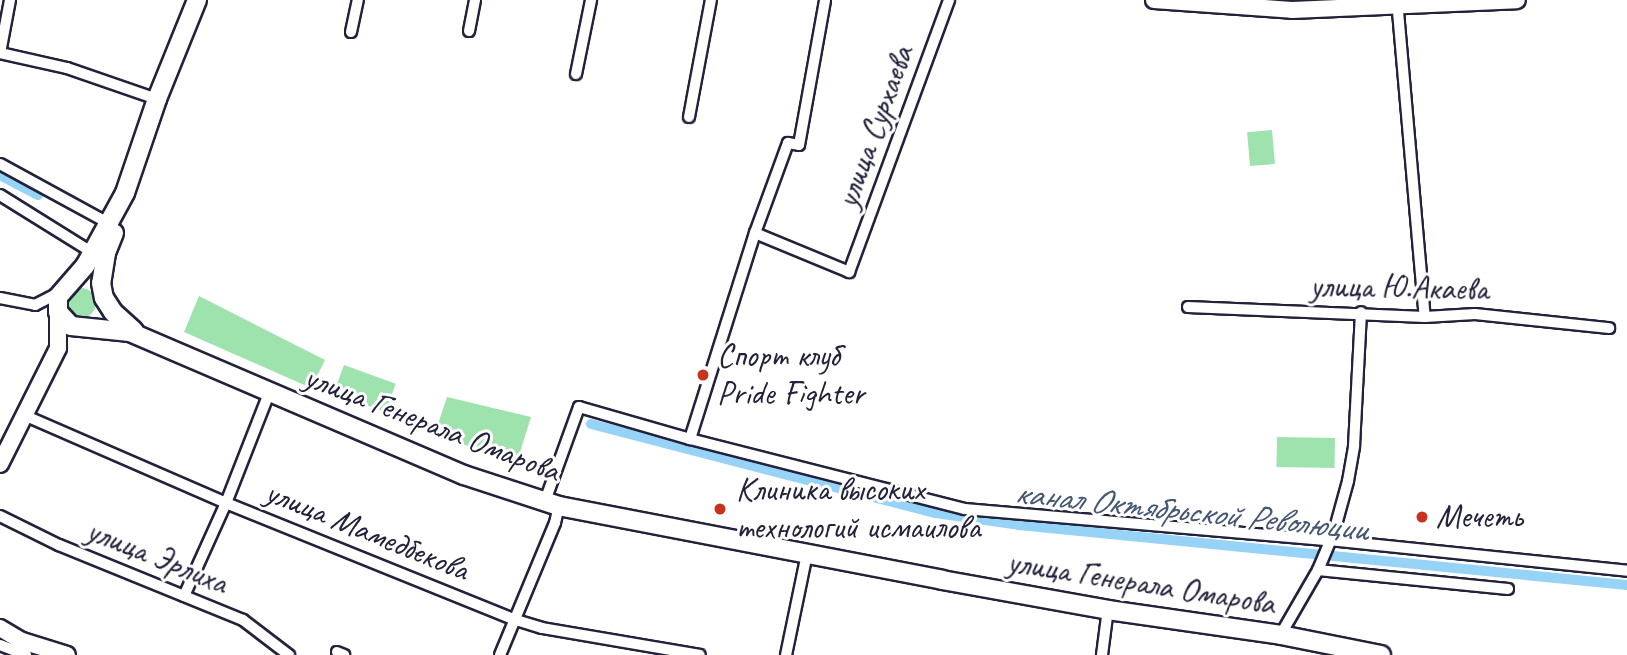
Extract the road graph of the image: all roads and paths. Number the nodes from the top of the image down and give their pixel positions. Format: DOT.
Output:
graph roads {
  1 [pos="9,0"];
  2 [pos="197,0"];
  3 [pos="358,0"];
  4 [pos="475,0"];
  5 [pos="591,0"];
  6 [pos="711,0"];
  7 [pos="825,0"];
  8 [pos="949,0"];
  9 [pos="1154,0"];
  10 [pos="1517,0"];
  11 [pos="1398,3"];
  12 [pos="469,31"];
  13 [pos="351,32"];
  14 [pos="0,53"];
  15 [pos="576,74"];
  16 [pos="157,99"];
  17 [pos="688,117"];
  18 [pos="0,164"];
  19 [pos="125,193"];
  20 [pos="0,195"];
  21 [pos="108,223"];
  22 [pos="755,233"];
  23 [pos="93,253"];
  24 [pos="65,287"];
  25 [pos="0,298"];
  26 [pos="104,298"];
  27 [pos="1188,307"];
  28 [pos="58,312"];
  29 [pos="1361,312"];
  30 [pos="1425,317"];
  31 [pos="92,327"];
  32 [pos="1609,328"];
  33 [pos="58,348"];
  34 [pos="270,391"];
  35 [pos="26,416"];
  36 [pos="690,439"];
  37 [pos="0,464"];
  38 [pos="226,503"];
  39 [pos="552,503"];
  40 [pos="0,516"];
  41 [pos="1329,540"];
  42 [pos="807,554"];
  43 [pos="1318,570"];
  44 [pos="1627,571"];
  45 [pos="1508,589"];
  46 [pos="184,596"];
  47 [pos="1108,609"];
  48 [pos="516,620"];
  49 [pos="0,628"];
  50 [pos="1281,634"];
  51 [pos="0,645"];
  52 [pos="54,654"];
  53 [pos="26,655"];
  54 [pos="289,655"];
  55 [pos="500,655"];
  56 [pos="700,655"];
  57 [pos="786,655"];
  58 [pos="1102,655"];
  59 [pos="1381,655"];
  60 [pos="1389,655"];
  1 -- 14 [label="street"];
  2 -- 16 [label="main road"];
  3 -- 13 [label="street"];
  4 -- 12 [label="street"];
  5 -- 15 [label="street"];
  6 -- 17 [label="street"];
  7 -- 22 [label="street"];
  8 -- 22 [label="street, улица Сурхаева"];
  9 -- 11 [label="main road"];
  10 -- 11 [label="main road"];
  11 -- 30 [label="street"];
  14 -- 16 [label="street"];
  16 -- 19 [label="main road"];
  18 -- 21 [label="street"];
  19 -- 21 [label="main road"];
  19 -- 26 [label="main road"];
  20 -- 23 [label="street"];
  21 -- 23 [label="main road"];
  22 -- 36 [label="street"];
  23 -- 24 [label="main road"];
  24 -- 25 [label="street"];
  24 -- 26 [label="main road"];
  24 -- 28 [label="main road"];
  26 -- 31 [label="main road"];
  26 -- 34 [label="main road, улица Генерала Омарова"];
  27 -- 29 [label="street, улица Ю.Акаева"];
  28 -- 31 [label="main road"];
  28 -- 33 [label="main road"];
  29 -- 30 [label="street, улица Ю.Акаева"];
  29 -- 41 [label="street"];
  30 -- 32 [label="street, улица Ю.Акаева"];
  31 -- 33 [label="main road"];
  31 -- 34 [label="main road, улица Генерала Омарова"];
  33 -- 35 [label="main road"];
  34 -- 38 [label="street"];
  34 -- 39 [label="main road, улица Генерала Омарова"];
  35 -- 37 [label="main road"];
  35 -- 38 [label="street, улица Мамедбекова"];
  36 -- 39 [label="street"];
  36 -- 41 [label="street"];
  38 -- 46 [label="street"];
  38 -- 48 [label="street, улица Мамедбекова"];
  39 -- 42 [label="main road, улица Генерала Омарова"];
  39 -- 47 [label="main road, улица Генерала Омарова"];
  39 -- 48 [label="street"];
  40 -- 46 [label="street, улица Эрлиха"];
  41 -- 43 [label="street"];
  41 -- 44 [label="street"];
  42 -- 47 [label="main road, улица Генерала Омарова"];
  42 -- 57 [label="street"];
  43 -- 45 [label="street"];
  43 -- 50 [label="street"];
  46 -- 54 [label="street, улица Эрлиха"];
  47 -- 50 [label="main road, улица Генерала Омарова"];
  47 -- 58 [label="street"];
  47 -- 59 [label="main road, улица Генерала Омарова"];
  48 -- 55 [label="street"];
  48 -- 56 [label="street, улица Мамедбекова"];
  49 -- 52 [label="main road"];
  50 -- 60 [label="main road, улица Генерала Омарова"];
  51 -- 53 [label="street"];
}
